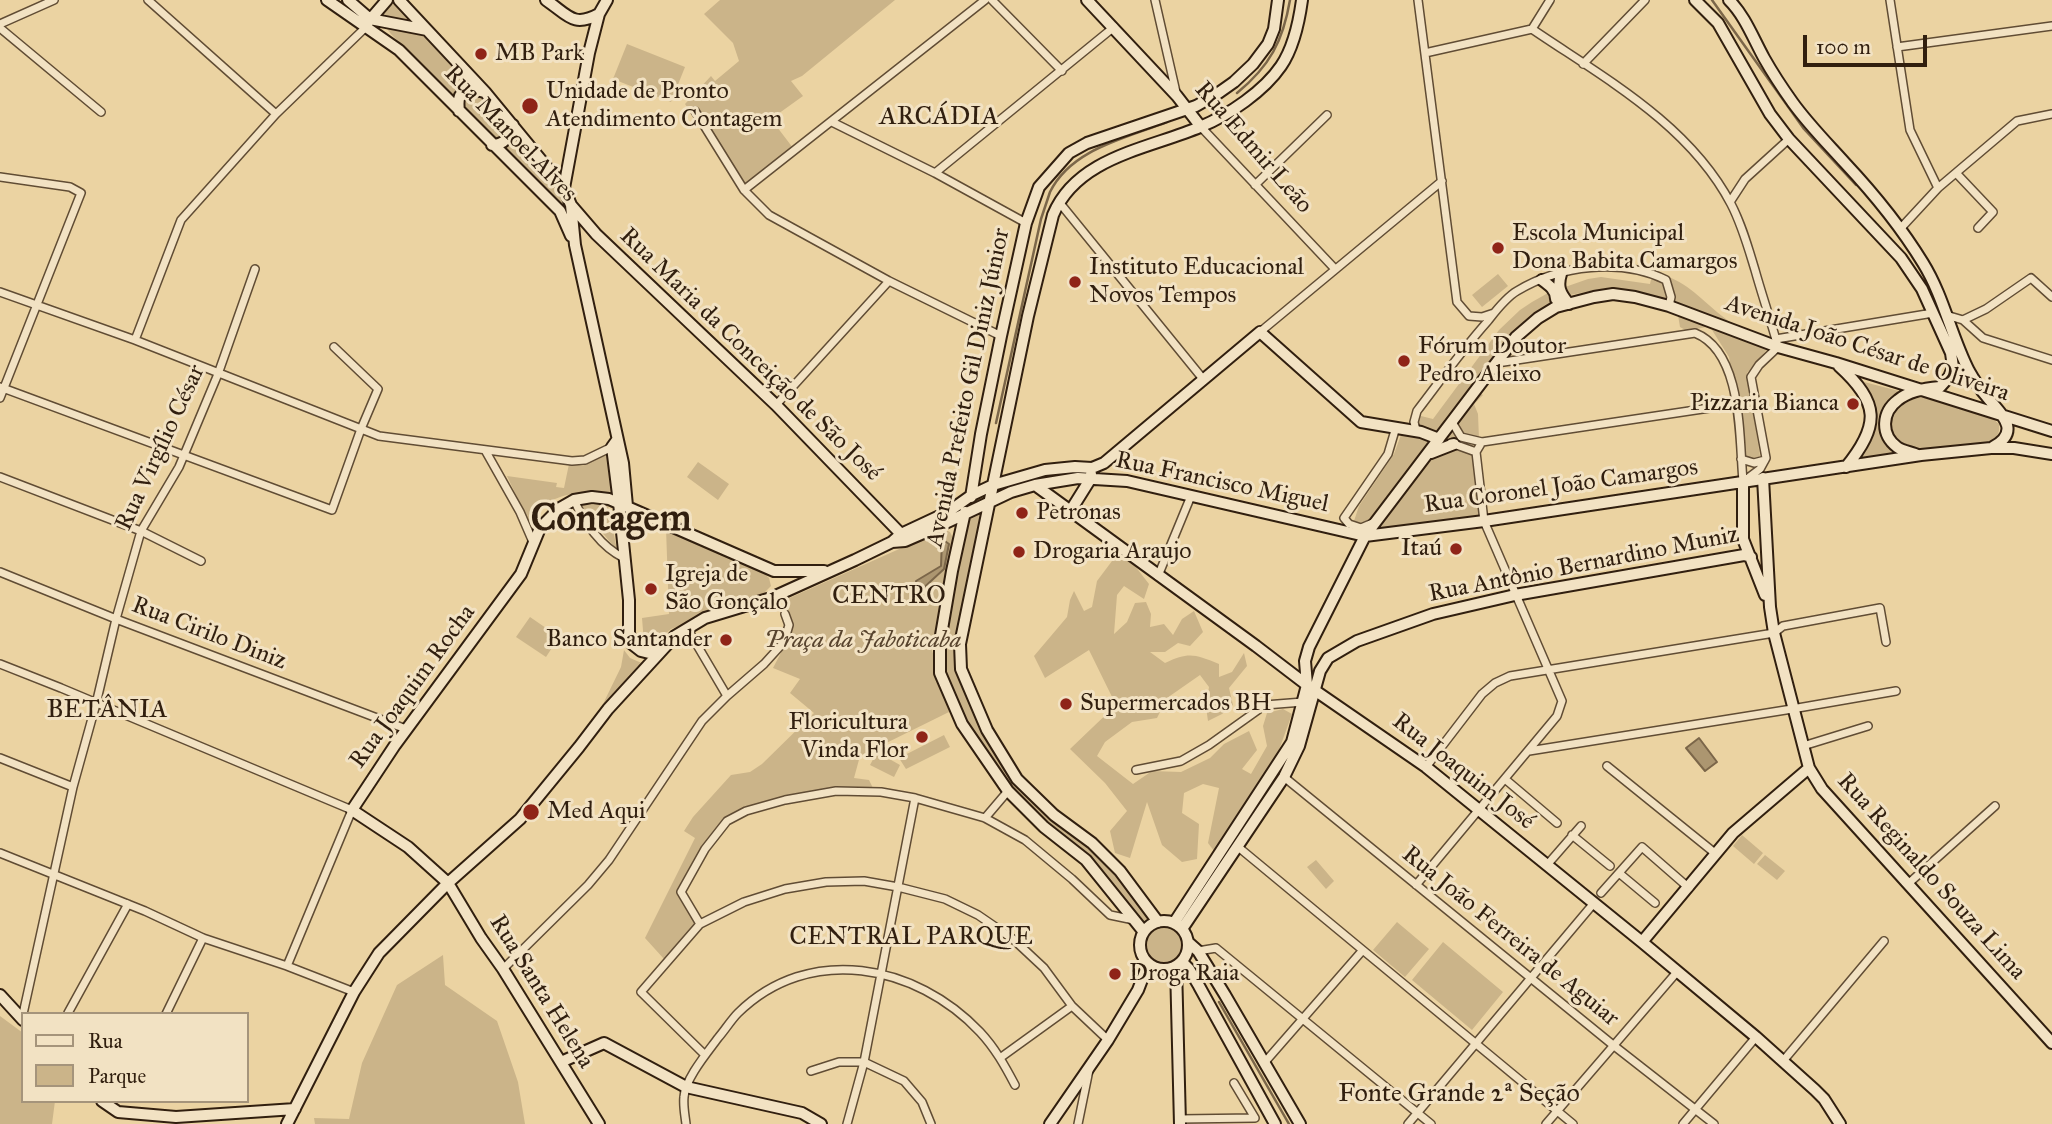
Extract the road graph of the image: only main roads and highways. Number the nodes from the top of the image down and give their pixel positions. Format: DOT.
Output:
graph roads {
  1 [pos="327,0"];
  2 [pos="348,0"];
  3 [pos="387,0"];
  4 [pos="399,0"];
  5 [pos="546,0"];
  6 [pos="607,0"];
  7 [pos="1087,0"];
  8 [pos="1278,0"];
  9 [pos="1303,0"];
  10 [pos="1695,0"];
  11 [pos="1729,0"];
  12 [pos="599,14"];
  13 [pos="368,23"];
  14 [pos="429,30"];
  15 [pos="485,92"];
  16 [pos="1187,110"];
  17 [pos="459,111"];
  18 [pos="513,125"];
  19 [pos="1201,127"];
  20 [pos="492,145"];
  21 [pos="564,188"];
  22 [pos="571,205"];
  23 [pos="575,245"];
  24 [pos="1561,274"];
  25 [pos="1542,280"];
  26 [pos="1569,304"];
  27 [pos="1556,307"];
  28 [pos="1836,363"];
  29 [pos="1922,389"];
  30 [pos="2003,414"];
  31 [pos="2052,431"];
  32 [pos="1439,439"];
  33 [pos="1454,444"];
  34 [pos="1991,448"];
  35 [pos="1429,454"];
  36 [pos="2052,454"];
  37 [pos="1115,455"];
  38 [pos="1921,456"];
  39 [pos="997,463"];
  40 [pos="1846,467"];
  41 [pos="1091,473"];
  42 [pos="1024,475"];
  43 [pos="1763,478"];
  44 [pos="1127,481"];
  45 [pos="1743,481"];
  46 [pos="993,485"];
  47 [pos="1035,485"];
  48 [pos="972,495"];
  49 [pos="989,503"];
  50 [pos="623,504"];
  51 [pos="1071,510"];
  52 [pos="965,515"];
  53 [pos="943,524"];
  54 [pos="1766,527"];
  55 [pos="901,534"];
  56 [pos="1365,536"];
  57 [pos="1743,539"];
  58 [pos="959,540"];
  59 [pos="1766,540"];
  60 [pos="892,542"];
  61 [pos="1752,557"];
  62 [pos="830,570"];
  63 [pos="774,571"];
  64 [pos="771,598"];
  65 [pos="1770,607"];
  66 [pos="1309,647"];
  67 [pos="659,652"];
  68 [pos="1328,657"];
  69 [pos="1311,687"];
  70 [pos="1334,702"];
  71 [pos="976,703"];
  72 [pos="1306,707"];
  73 [pos="958,713"];
  74 [pos="985,723"];
  75 [pos="969,735"];
  76 [pos="1809,768"];
  77 [pos="352,810"];
  78 [pos="448,883"];
  79 [pos="1158,922"];
  80 [pos="1178,926"];
  81 [pos="1144,932"];
  82 [pos="1643,942"];
  83 [pos="1189,943"];
  84 [pos="1148,964"];
  85 [pos="1179,964"];
  86 [pos="1161,969"];
  87 [pos="1143,980"];
  88 [pos="1176,993"];
  89 [pos="0,995"];
  90 [pos="21,1015"];
  91 [pos="2052,1043"];
  92 [pos="561,1062"];
  93 [pos="121,1107"];
  94 [pos="295,1109"];
  95 [pos="1180,1121"];
  96 [pos="287,1124"];
  97 [pos="599,1124"];
  98 [pos="821,1124"];
  99 [pos="1050,1124"];
  100 [pos="1275,1124"];
  101 [pos="1300,1124"];
  102 [pos="1840,1124"];
  1 -- 13 [label="main road, Rua Manoel Alves"];
  2 -- 13 [label="main road, Rua Manoel Alves"];
  3 -- 13 [label="main road"];
  4 -- 14 [label="main road, Rua Manoel Alves"];
  5 -- 12 [label="main road"];
  6 -- 12 [label="main road"];
  7 -- 16 [label="main road, Rua Edmir Leão"];
  8 -- 16 [label="main road, Avenida Prefeito Gil Diniz Júnior"];
  9 -- 19 [label="main road, Avenida Prefeito Gil Diniz Júnior"];
  10 -- 29 [label="main road"];
  11 -- 30 [label="main road"];
  12 -- 21 [label="main road"];
  13 -- 14 [label="main road"];
  13 -- 17 [label="main road, Rua Manoel Alves"];
  14 -- 15 [label="main road, Rua Manoel Alves"];
  15 -- 17 [label="main road"];
  15 -- 18 [label="main road, Rua Manoel Alves"];
  16 -- 19 [label="main road, Rua Edmir Leão"];
  16 -- 48 [label="main road, Avenida Prefeito Gil Diniz Júnior"];
  17 -- 20 [label="main road, Rua Manoel Alves"];
  18 -- 20 [label="main road"];
  18 -- 21 [label="main road, Rua Manoel Alves"];
  19 -- 39 [label="main road, Avenida Prefeito Gil Diniz Júnior"];
  20 -- 23 [label="main road, Rua Manoel Alves"];
  21 -- 22 [label="main road, Rua Manoel Alves"];
  22 -- 23 [label="main road, Rua Manoel Alves"];
  22 -- 55 [label="main road, Rua Maria da Conceição de São José"];
  23 -- 50 [label="main road"];
  24 -- 26 [label="main road"];
  25 -- 27 [label="main road"];
  26 -- 27 [label="main road, Avenida João César de Oliveira"];
  26 -- 28 [label="main road, Avenida João César de Oliveira"];
  27 -- 32 [label="main road"];
  28 -- 29 [label="main road, Avenida João César de Oliveira"];
  28 -- 40 [label="main road"];
  29 -- 30 [label="main road, Avenida João César de Oliveira"];
  29 -- 38 [label="main road"];
  30 -- 31 [label="main road, Avenida João César de Oliveira"];
  30 -- 34 [label="main road"];
  32 -- 35 [label="main road"];
  32 -- 37 [label="main road"];
  33 -- 35 [label="main road"];
  34 -- 36 [label="main road"];
  34 -- 38 [label="main road"];
  35 -- 56 [label="main road"];
  37 -- 41 [label="main road"];
  37 -- 44 [label="main road"];
  38 -- 40 [label="main road"];
  39 -- 42 [label="main road"];
  39 -- 46 [label="main road, Avenida Prefeito Gil Diniz Júnior"];
  40 -- 43 [label="main road"];
  41 -- 42 [label="main road, Rua Francisco Miguel"];
  41 -- 44 [label="main road, Rua Francisco Miguel"];
  41 -- 47 [label="main road, Rua Francisco Miguel"];
  41 -- 51 [label="main road"];
  42 -- 46 [label="main road, Rua Francisco Miguel"];
  43 -- 45 [label="main road, Rua Coronel João Camargos"];
  43 -- 54 [label="main road"];
  44 -- 56 [label="main road, Rua Francisco Miguel"];
  45 -- 56 [label="main road, Rua Coronel João Camargos"];
  45 -- 57 [label="main road"];
  46 -- 48 [label="main road, Rua Francisco Miguel"];
  46 -- 49 [label="main road, Avenida Prefeito Gil Diniz Júnior"];
  47 -- 49 [label="main road, Rua Francisco Miguel"];
  47 -- 51 [label="main road, Rua Joaquim José"];
  48 -- 52 [label="main road, Avenida Prefeito Gil Diniz Júnior"];
  48 -- 55 [label="main road, Rua Francisco Miguel"];
  49 -- 52 [label="main road, Rua Francisco Miguel"];
  49 -- 71 [label="main road, Avenida Prefeito Gil Diniz Júnior"];
  50 -- 63 [label="main road"];
  50 -- 67 [label="main road"];
  50 -- 77 [label="main road, Rua Joaquim Rocha"];
  51 -- 69 [label="main road, Rua Joaquim José"];
  52 -- 53 [label="main road, Rua Francisco Miguel"];
  52 -- 58 [label="main road, Avenida Prefeito Gil Diniz Júnior"];
  53 -- 58 [label="main road"];
  53 -- 60 [label="main road, Rua Francisco Miguel"];
  54 -- 57 [label="main road"];
  54 -- 59 [label="main road"];
  55 -- 60 [label="main road, Rua Francisco Miguel"];
  56 -- 66 [label="main road"];
  57 -- 61 [label="main road"];
  58 -- 73 [label="main road, Avenida Prefeito Gil Diniz Júnior"];
  59 -- 61 [label="main road, Rua Antônio Bernardino Muniz"];
  59 -- 65 [label="main road"];
  60 -- 62 [label="main road"];
  61 -- 65 [label="main road"];
  61 -- 68 [label="main road, Rua Antônio Bernardino Muniz"];
  62 -- 63 [label="main road"];
  62 -- 64 [label="main road"];
  63 -- 64 [label="main road"];
  64 -- 67 [label="main road"];
  65 -- 76 [label="main road, Rua Reginaldo Souza Lima"];
  66 -- 68 [label="main road"];
  66 -- 69 [label="main road"];
  67 -- 78 [label="main road"];
  68 -- 69 [label="main road"];
  69 -- 70 [label="main road, Rua Joaquim José"];
  69 -- 72 [label="main road"];
  70 -- 72 [label="main road"];
  70 -- 82 [label="main road, Rua Joaquim José"];
  71 -- 73 [label="main road"];
  71 -- 74 [label="main road, Avenida Prefeito Gil Diniz Júnior"];
  72 -- 80 [label="main road"];
  72 -- 80 [label="main road"];
  73 -- 75 [label="main road, Avenida Prefeito Gil Diniz Júnior"];
  74 -- 75 [label="main road"];
  74 -- 79 [label="main road, Avenida Prefeito Gil Diniz Júnior"];
  75 -- 81 [label="main road, Avenida Prefeito Gil Diniz Júnior"];
  76 -- 82 [label="main road"];
  76 -- 91 [label="main road, Rua Reginaldo Souza Lima"];
  77 -- 78 [label="main road, Rua Santa Helena"];
  78 -- 92 [label="main road, Rua Santa Helena"];
  78 -- 94 [label="main road"];
  79 -- 80 [label="main road"];
  79 -- 81 [label="main road"];
  80 -- 83 [label="main road"];
  81 -- 84 [label="main road"];
  82 -- 102 [label="main road, Rua Joaquim José"];
  83 -- 85 [label="main road"];
  83 -- 101 [label="main road"];
  84 -- 86 [label="main road"];
  84 -- 87 [label="main road"];
  85 -- 86 [label="main road"];
  85 -- 88 [label="main road"];
  85 -- 100 [label="main road"];
  86 -- 87 [label="main road"];
  86 -- 88 [label="main road"];
  87 -- 99 [label="main road"];
  88 -- 95 [label="main road"];
  89 -- 90 [label="main road"];
  92 -- 97 [label="main road, Rua Santa Helena"];
  92 -- 98 [label="main road"];
  93 -- 94 [label="main road"];
  94 -- 96 [label="main road"];
}
